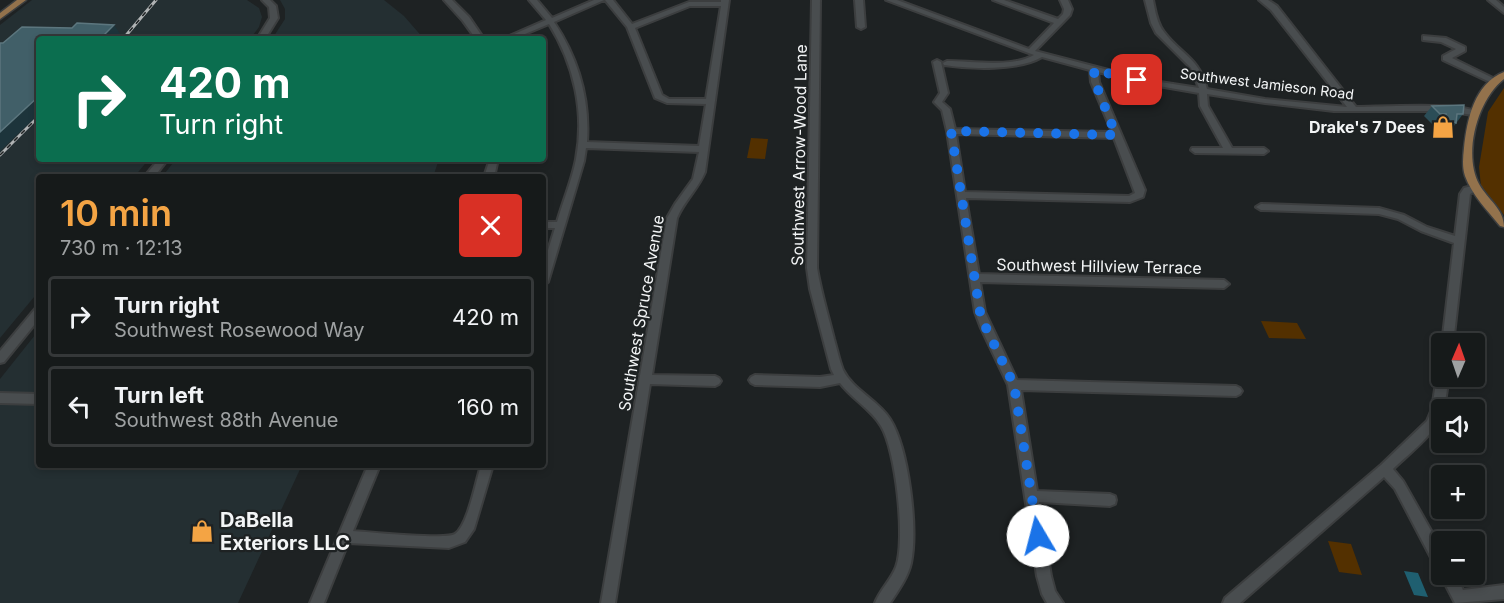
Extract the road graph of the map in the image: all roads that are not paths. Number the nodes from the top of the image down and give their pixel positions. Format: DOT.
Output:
graph roads {
  1 [pos="22,0"];
  2 [pos="266,0"];
  3 [pos="448,0"];
  4 [pos="533,0"];
  5 [pos="600,0"];
  6 [pos="609,0"];
  7 [pos="816,0"];
  8 [pos="859,0"];
  9 [pos="890,0"];
  10 [pos="997,0"];
  11 [pos="1064,0"];
  12 [pos="1149,0"];
  13 [pos="1263,0"];
  14 [pos="1492,0"];
  15 [pos="725,2"];
  16 [pos="1504,11"];
  17 [pos="0,17"];
  18 [pos="551,21"];
  19 [pos="1059,22"];
  20 [pos="631,27"];
  21 [pos="861,27"];
  22 [pos="263,36"];
  23 [pos="478,36"];
  24 [pos="514,36"];
  25 [pos="1426,38"];
  26 [pos="1030,52"];
  27 [pos="1040,55"];
  28 [pos="937,62"];
  29 [pos="947,63"];
  30 [pos="1094,70"];
  31 [pos="1500,78"];
  32 [pos="1203,91"];
  33 [pos="710,102"];
  34 [pos="1354,110"];
  35 [pos="1473,112"];
  36 [pos="951,131"];
  37 [pos="1116,135"];
  38 [pos="583,145"];
  39 [pos="703,148"];
  40 [pos="1196,150"];
  41 [pos="1229,150"];
  42 [pos="1264,151"];
  43 [pos="162,162"];
  44 [pos="152,174"];
  45 [pos="1476,188"];
  46 [pos="962,195"];
  47 [pos="1261,207"];
  48 [pos="1504,223"];
  49 [pos="546,225"];
  50 [pos="561,225"];
  51 [pos="1458,241"];
  52 [pos="546,272"];
  53 [pos="974,278"];
  54 [pos="1224,284"];
  55 [pos="36,316"];
  56 [pos="1448,333"];
  57 [pos="0,359"];
  58 [pos="841,378"];
  59 [pos="647,379"];
  60 [pos="755,380"];
  61 [pos="715,381"];
  62 [pos="1014,385"];
  63 [pos="1441,387"];
  64 [pos="1236,391"];
  65 [pos="0,398"];
  66 [pos="36,399"];
  67 [pos="373,468"];
  68 [pos="487,468"];
  69 [pos="1385,469"];
  70 [pos="1032,496"];
  71 [pos="1110,500"];
  72 [pos="344,537"];
  73 [pos="1431,544"];
  74 [pos="1453,585"];
  75 [pos="1504,592"];
  76 [pos="1461,600"];
  77 [pos="317,603"];
  78 [pos="608,603"];
  79 [pos="882,603"];
  80 [pos="1056,603"];
  81 [pos="1230,603"];
  1 -- 17 [label="main road"];
  2 -- 22 [label="street"];
  3 -- 23 [label="street"];
  4 -- 18 [label="street"];
  5 -- 18 [label="street"];
  6 -- 20 [label="street"];
  7 -- 58 [label="street, Southwest Arrow-Wood Lane"];
  8 -- 21 [label="street"];
  9 -- 26 [label="street, Southwest Jamieson Road"];
  10 -- 19 [label="street"];
  11 -- 19 [label="street"];
  12 -- 32 [label="street"];
  13 -- 34 [label="street"];
  14 -- 16 [label="street"];
  15 -- 20 [label="street"];
  15 -- 33 [label="street, Southwest Spruce Avenue"];
  18 -- 24 [label="street"];
  18 -- 38 [label="street"];
  19 -- 26 [label="street"];
  20 -- 33 [label="street"];
  25 -- 31 [label="street"];
  26 -- 27 [label="street, Southwest Jamieson Road"];
  27 -- 29 [label="street"];
  27 -- 30 [label="street, Southwest Jamieson Road"];
  28 -- 36 [label="street"];
  30 -- 32 [label="street, Southwest Jamieson Road"];
  30 -- 37 [label="street"];
  31 -- 35 [label="main road"];
  32 -- 34 [label="street, Southwest Jamieson Road"];
  32 -- 41 [label="street"];
  33 -- 39 [label="street, Southwest Spruce Avenue"];
  34 -- 35 [label="street, Southwest Jamieson Road"];
  35 -- 45 [label="main road"];
  36 -- 37 [label="street"];
  36 -- 46 [label="street"];
  37 -- 46 [label="street"];
  38 -- 39 [label="street"];
  38 -- 50 [label="street"];
  39 -- 59 [label="street, Southwest Spruce Avenue"];
  40 -- 41 [label="street"];
  41 -- 42 [label="street"];
  43 -- 44 [label="street"];
  45 -- 48 [label="main road"];
  45 -- 51 [label="street"];
  46 -- 53 [label="street"];
  47 -- 51 [label="street"];
  49 -- 50 [label="street"];
  50 -- 52 [label="street"];
  51 -- 56 [label="street"];
  53 -- 54 [label="street, Southwest Hillview Terrace"];
  53 -- 62 [label="street"];
  55 -- 57 [label="street"];
  58 -- 60 [label="street"];
  58 -- 79 [label="street, Southwest Arrow-Wood Lane"];
  59 -- 61 [label="street"];
  59 -- 78 [label="street, Southwest Spruce Avenue"];
  62 -- 64 [label="street"];
  62 -- 70 [label="street"];
  63 -- 69 [label="street"];
  65 -- 66 [label="street"];
  67 -- 72 [label="street"];
  68 -- 72 [label="street"];
  69 -- 73 [label="street"];
  69 -- 81 [label="street"];
  70 -- 71 [label="street"];
  70 -- 80 [label="street"];
  72 -- 77 [label="street"];
  74 -- 76 [label="street"];
  75 -- 76 [label="street"];
}
